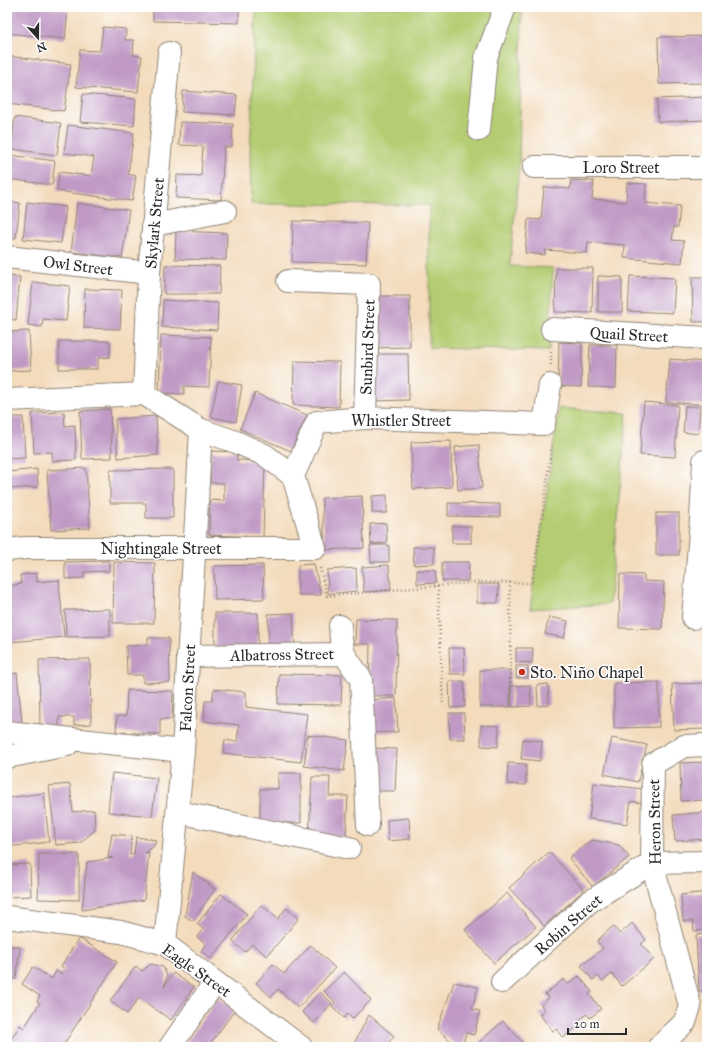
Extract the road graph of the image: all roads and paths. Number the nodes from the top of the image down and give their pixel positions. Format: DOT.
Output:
graph roads {
  1 [pos="505,7"];
  2 [pos="169,53"];
  3 [pos="479,130"];
  4 [pos="534,167"];
  5 [pos="707,167"];
  6 [pos="224,211"];
  7 [pos="153,225"];
  8 [pos="7,256"];
  9 [pos="149,273"];
  10 [pos="288,281"];
  11 [pos="552,329"];
  12 [pos="707,338"];
  13 [pos="550,386"];
  14 [pos="144,394"];
  15 [pos="7,400"];
  16 [pos="365,418"];
  17 [pos="201,430"];
  18 [pos="548,430"];
  19 [pos="704,461"];
  20 [pos="293,476"];
  21 [pos="704,520"];
  22 [pos="315,548"];
  23 [pos="195,549"];
  24 [pos="7,550"];
  25 [pos="510,582"];
  26 [pos="438,586"];
  27 [pos="693,618"];
  28 [pos="340,626"];
  29 [pos="344,654"];
  30 [pos="188,656"];
  31 [pos="443,706"];
  32 [pos="511,710"];
  33 [pos="7,732"];
  34 [pos="86,741"];
  35 [pos="707,745"];
  36 [pos="183,751"];
  37 [pos="7,757"];
  38 [pos="178,811"];
  39 [pos="368,825"];
  40 [pos="349,848"];
  41 [pos="707,862"];
  42 [pos="652,863"];
  43 [pos="7,917"];
  44 [pos="165,944"];
  45 [pos="215,982"];
  46 [pos="502,982"];
  47 [pos="698,1007"];
  48 [pos="170,1047"];
  49 [pos="301,1047"];
  50 [pos="659,1047"];
  1 -- 3 [label="street"];
  2 -- 7 [label="street, Skylark Street"];
  4 -- 5 [label="street, Loro Street"];
  6 -- 7 [label="street"];
  7 -- 9 [label="street, Skylark Street"];
  8 -- 9 [label="street, Owl Street"];
  9 -- 14 [label="street, Skylark Street"];
  10 -- 16 [label="street, Sunbird Street"];
  11 -- 12 [label="street, Quail Street"];
  11 -- 13 [label="path"];
  13 -- 18 [label="street"];
  14 -- 15 [label="street"];
  14 -- 17 [label="street"];
  16 -- 18 [label="street, Whistler Street"];
  16 -- 20 [label="street, Whistler Street"];
  17 -- 20 [label="street"];
  17 -- 23 [label="street, Falcon Street"];
  18 -- 25 [label="path"];
  19 -- 21 [label="street"];
  20 -- 22 [label="street"];
  21 -- 27 [label="street"];
  22 -- 23 [label="street, Nightingale Street"];
  22 -- 26 [label="path"];
  23 -- 24 [label="street, Nightingale Street"];
  23 -- 30 [label="street, Falcon Street"];
  25 -- 26 [label="path"];
  25 -- 32 [label="path"];
  26 -- 31 [label="path"];
  28 -- 29 [label="street"];
  29 -- 30 [label="street, Albatross Street"];
  29 -- 39 [label="street, Albatross Street"];
  30 -- 36 [label="street, Falcon Street"];
  33 -- 34 [label="street"];
  34 -- 36 [label="street"];
  34 -- 37 [label="street"];
  35 -- 42 [label="street, Heron Street"];
  36 -- 38 [label="street, Falcon Street"];
  38 -- 40 [label="street"];
  38 -- 44 [label="street, Falcon Street"];
  41 -- 42 [label="street"];
  42 -- 46 [label="street, Robin Street"];
  42 -- 47 [label="street, Heron Street"];
  43 -- 44 [label="street, Eagle Street"];
  44 -- 45 [label="street, Eagle Street"];
  45 -- 48 [label="street"];
  45 -- 49 [label="street, Eagle Street"];
  47 -- 50 [label="street"];
}
